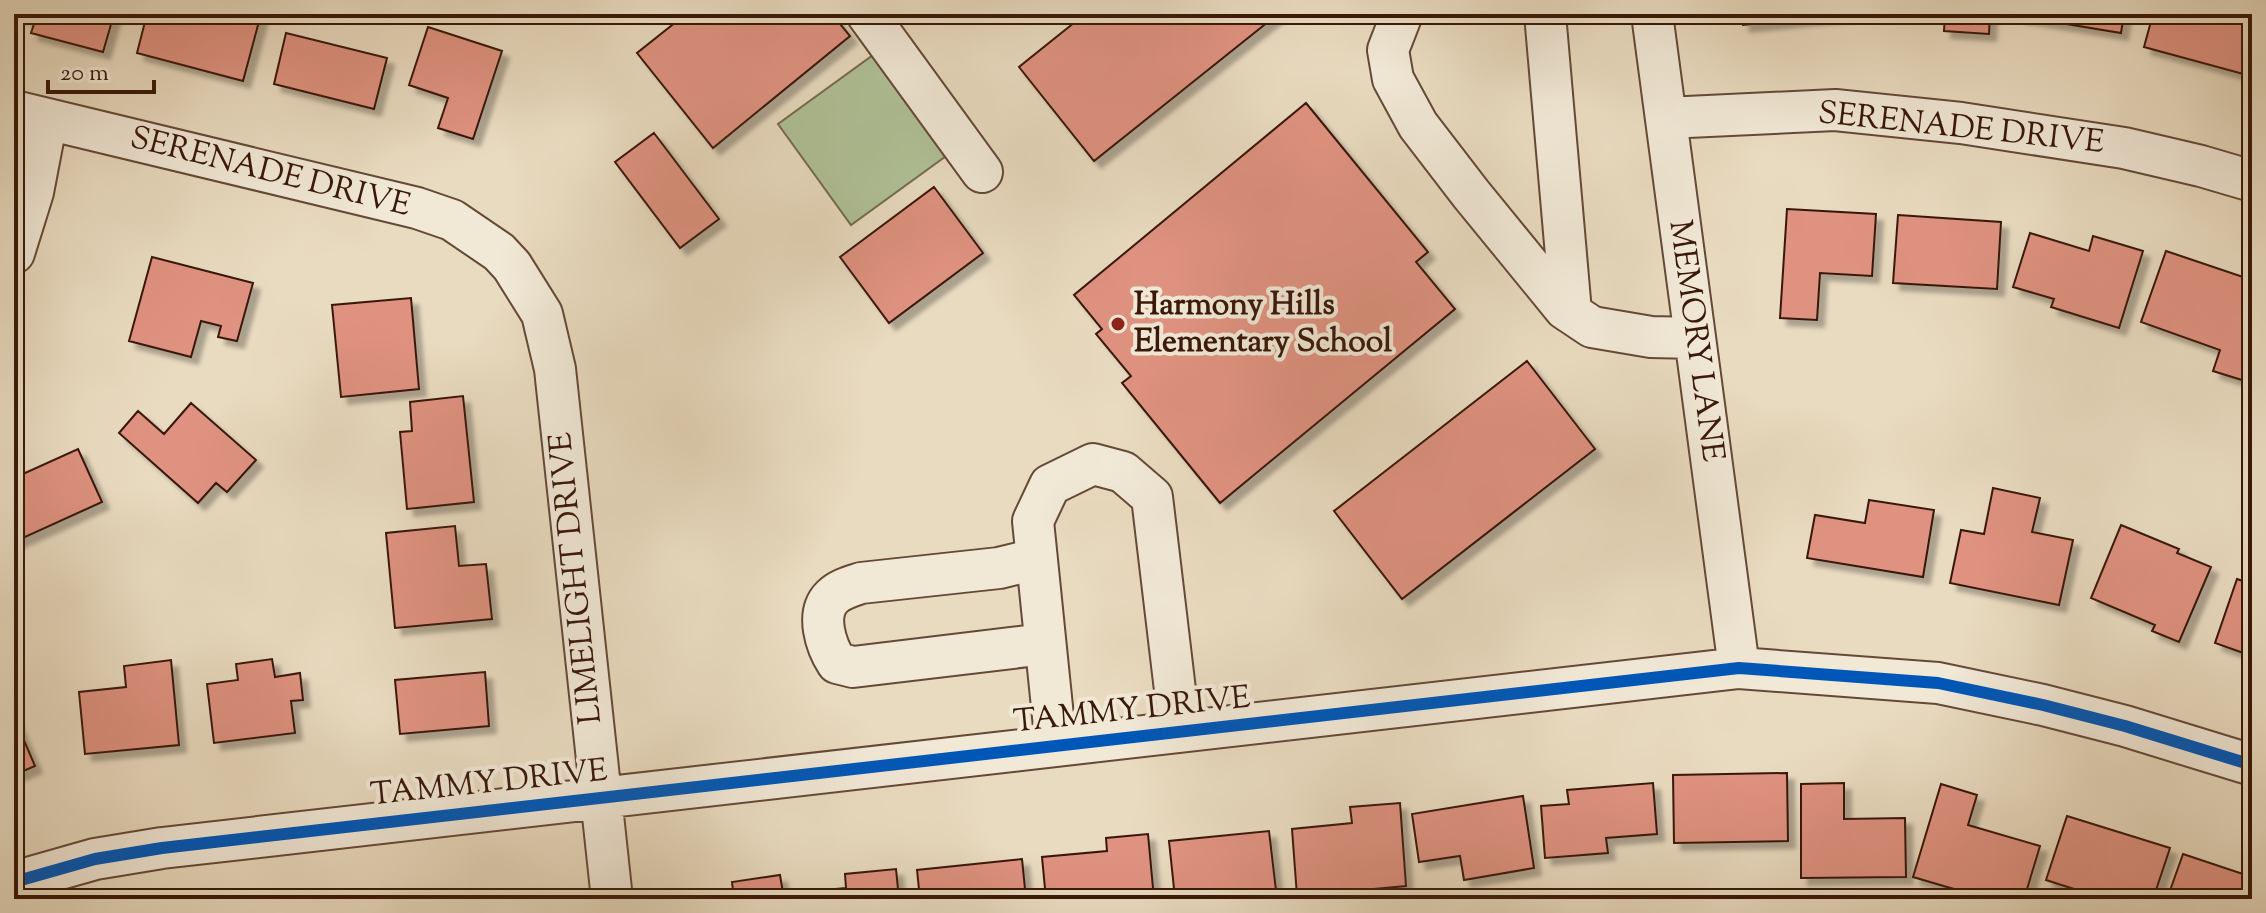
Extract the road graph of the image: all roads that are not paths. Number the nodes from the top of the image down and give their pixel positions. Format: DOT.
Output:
graph roads {
  1 [pos="867,14"];
  2 [pos="1402,14"];
  3 [pos="1545,14"];
  4 [pos="1652,14"];
  5 [pos="31,115"];
  6 [pos="1666,118"];
  7 [pos="982,172"];
  8 [pos="2252,181"];
  9 [pos="14,253"];
  10 [pos="512,266"];
  11 [pos="1571,312"];
  12 [pos="1695,338"];
  13 [pos="1036,559"];
  14 [pos="1045,644"];
  15 [pos="1739,668"];
  16 [pos="1180,732"];
  17 [pos="1056,746"];
  18 [pos="2252,765"];
  19 [pos="600,798"];
  20 [pos="14,882"];
  21 [pos="612,899"];
  1 -- 7 [label="street"];
  2 -- 11 [label="street"];
  3 -- 11 [label="street"];
  4 -- 6 [label="street, MEMORY LANE"];
  5 -- 9 [label="street"];
  5 -- 10 [label="street, SERENADE DRIVE"];
  6 -- 8 [label="street, SERENADE DRIVE"];
  6 -- 12 [label="street, MEMORY LANE"];
  10 -- 19 [label="street, LIMELIGHT DRIVE"];
  11 -- 12 [label="street"];
  12 -- 15 [label="street, MEMORY LANE"];
  13 -- 14 [label="street"];
  13 -- 14 [label="street"];
  13 -- 16 [label="street"];
  14 -- 17 [label="street"];
  15 -- 16 [label="street, TAMMY DRIVE"];
  15 -- 18 [label="street, TAMMY DRIVE"];
  16 -- 17 [label="street, TAMMY DRIVE"];
  17 -- 19 [label="street, TAMMY DRIVE"];
  19 -- 20 [label="street, TAMMY DRIVE"];
  19 -- 21 [label="street, LIMELIGHT DRIVE"];
}
